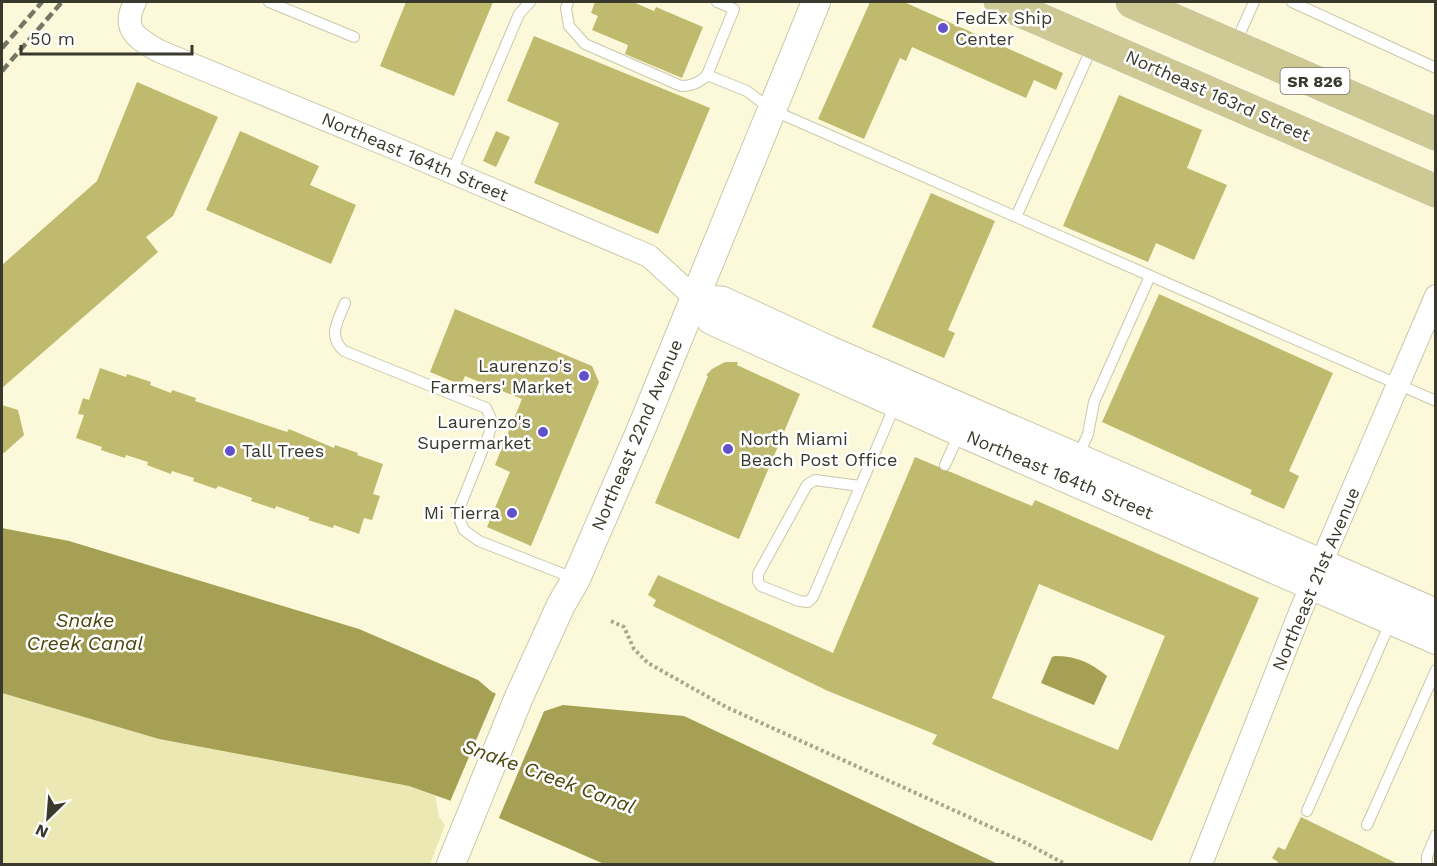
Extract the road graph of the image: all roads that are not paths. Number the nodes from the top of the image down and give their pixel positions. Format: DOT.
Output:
graph roads {
  1 [pos="135,2"];
  2 [pos="269,2"];
  3 [pos="530,2"];
  4 [pos="568,2"];
  5 [pos="717,2"];
  6 [pos="816,2"];
  7 [pos="1000,2"];
  8 [pos="1132,2"];
  9 [pos="1254,2"];
  10 [pos="1292,2"];
  11 [pos="737,5"];
  12 [pos="354,37"];
  13 [pos="1094,42"];
  14 [pos="1234,46"];
  15 [pos="1436,68"];
  16 [pos="707,75"];
  17 [pos="772,110"];
  18 [pos="1436,134"];
  19 [pos="452,172"];
  20 [pos="1395,173"];
  21 [pos="1436,175"];
  22 [pos="1436,191"];
  23 [pos="1016,217"];
  24 [pos="1150,276"];
  25 [pos="1436,296"];
  26 [pos="694,298"];
  27 [pos="345,303"];
  28 [pos="1399,384"];
  29 [pos="1436,400"];
  30 [pos="896,402"];
  31 [pos="960,432"];
  32 [pos="1078,458"];
  33 [pos="945,465"];
  34 [pos="860,486"];
  35 [pos="1316,575"];
  36 [pos="576,579"];
  37 [pos="1436,613"];
  38 [pos="1391,621"];
  39 [pos="1436,640"];
  40 [pos="1436,670"];
  41 [pos="1307,811"];
  42 [pos="1367,825"];
  43 [pos="1436,835"];
  44 [pos="451,864"];
  45 [pos="1201,864"];
  46 [pos="1427,864"];
  1 -- 19 [label="street, Northeast 164th Street"];
  2 -- 12 [label="lane"];
  3 -- 19 [label="lane"];
  4 -- 16 [label="lane"];
  5 -- 11 [label="lane"];
  6 -- 17 [label="street, Northeast 22nd Avenue"];
  7 -- 13 [label="main road, Northeast 163rd Street / SR 826"];
  8 -- 14 [label="main road, SR 826"];
  9 -- 14 [label="lane"];
  10 -- 15 [label="lane"];
  11 -- 16 [label="lane"];
  13 -- 20 [label="main road, Northeast 163rd Street / SR 826"];
  13 -- 23 [label="lane"];
  14 -- 18 [label="main road, SR 826"];
  16 -- 17 [label="lane"];
  17 -- 23 [label="lane"];
  17 -- 26 [label="street, Northeast 22nd Avenue"];
  19 -- 26 [label="street, Northeast 164th Street"];
  20 -- 21 [label="main road"];
  20 -- 22 [label="main road, Northeast 163rd Street / SR 826"];
  23 -- 24 [label="lane"];
  24 -- 28 [label="lane"];
  24 -- 32 [label="lane"];
  25 -- 28 [label="street, Northeast 21st Avenue"];
  26 -- 30 [label="street, Northeast 164th Street"];
  26 -- 32 [label="street, Northeast 164th Street"];
  26 -- 36 [label="street, Northeast 22nd Avenue"];
  27 -- 36 [label="lane"];
  28 -- 29 [label="lane"];
  28 -- 35 [label="street, Northeast 21st Avenue"];
  30 -- 31 [label="street, Northeast 164th Street"];
  30 -- 34 [label="lane"];
  31 -- 33 [label="lane"];
  31 -- 35 [label="street, Northeast 164th Street"];
  32 -- 35 [label="street, Northeast 164th Street"];
  34 -- 34 [label="lane"];
  35 -- 37 [label="street, Northeast 164th Street"];
  35 -- 38 [label="street, Northeast 164th Street"];
  35 -- 45 [label="street, Northeast 21st Avenue"];
  36 -- 44 [label="street, Northeast 22nd Avenue"];
  38 -- 39 [label="street, Northeast 164th Street"];
  38 -- 41 [label="lane"];
  40 -- 42 [label="lane"];
  43 -- 46 [label="lane"];
}
